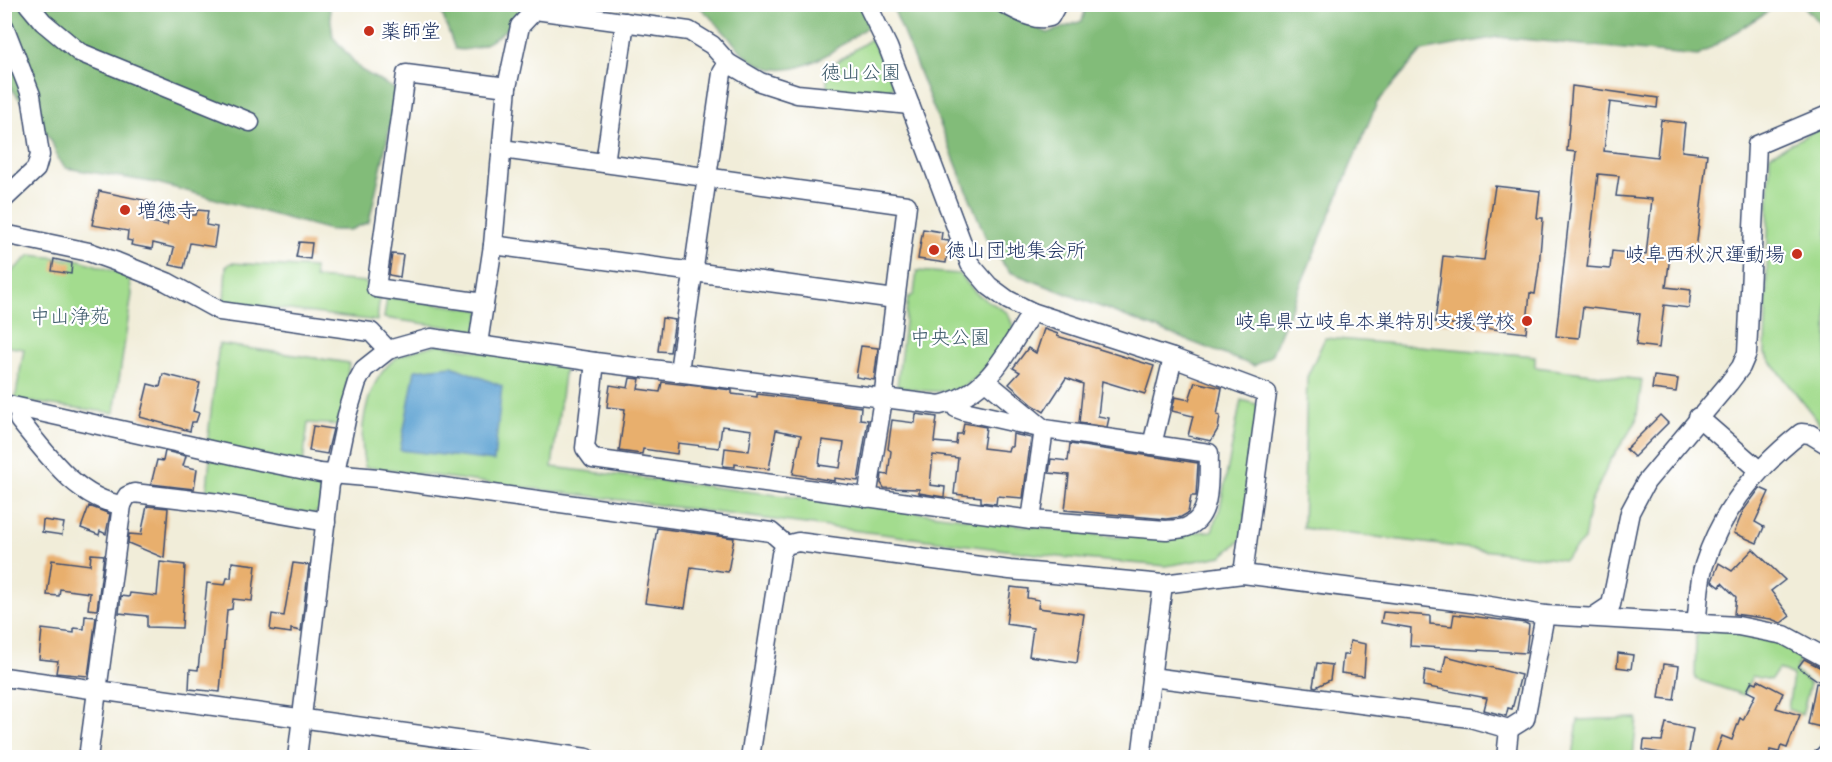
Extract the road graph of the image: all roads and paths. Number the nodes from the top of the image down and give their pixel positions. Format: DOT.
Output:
graph roads {
  1 [pos="28,4"];
  2 [pos="867,4"];
  3 [pos="1004,4"];
  4 [pos="1057,4"];
  5 [pos="625,22"];
  6 [pos="4,27"];
  7 [pos="728,63"];
  8 [pos="507,87"];
  9 [pos="910,105"];
  10 [pos="1827,115"];
  11 [pos="250,122"];
  12 [pos="502,149"];
  13 [pos="605,163"];
  14 [pos="708,177"];
  15 [pos="4,199"];
  16 [pos="4,234"];
  17 [pos="493,245"];
  18 [pos="695,271"];
  19 [pos="895,299"];
  20 [pos="484,303"];
  21 [pos="1032,312"];
  22 [pos="478,344"];
  23 [pos="388,350"];
  24 [pos="1173,358"];
  25 [pos="595,362"];
  26 [pos="679,371"];
  27 [pos="987,382"];
  28 [pos="884,399"];
  29 [pos="953,402"];
  30 [pos="12,406"];
  31 [pos="1698,417"];
  32 [pos="1044,429"];
  33 [pos="1152,445"];
  34 [pos="1827,445"];
  35 [pos="1759,470"];
  36 [pos="335,473"];
  37 [pos="867,498"];
  38 [pos="122,505"];
  39 [pos="1031,520"];
  40 [pos="326,522"];
  41 [pos="786,545"];
  42 [pos="1243,574"];
  43 [pos="1163,584"];
  44 [pos="1545,615"];
  45 [pos="1593,617"];
  46 [pos="1696,624"];
  47 [pos="1827,659"];
  48 [pos="4,677"];
  49 [pos="1151,677"];
  50 [pos="95,690"];
  51 [pos="301,718"];
  52 [pos="1509,729"];
  53 [pos="1827,752"];
  54 [pos="88,758"];
  55 [pos="297,758"];
  56 [pos="587,758"];
  57 [pos="750,758"];
  58 [pos="1140,758"];
  59 [pos="1506,758"];
  60 [pos="1822,758"];
  1 -- 11 [label="street"];
  2 -- 9 [label="street"];
  3 -- 4 [label="street"];
  5 -- 7 [label="street"];
  5 -- 8 [label="street"];
  5 -- 13 [label="street"];
  6 -- 15 [label="street"];
  7 -- 9 [label="street"];
  7 -- 14 [label="street"];
  8 -- 12 [label="street"];
  8 -- 20 [label="street"];
  9 -- 21 [label="street"];
  10 -- 31 [label="street"];
  12 -- 13 [label="street"];
  12 -- 17 [label="street"];
  13 -- 14 [label="street"];
  14 -- 18 [label="street"];
  14 -- 19 [label="street"];
  16 -- 23 [label="street"];
  17 -- 18 [label="street"];
  17 -- 20 [label="street"];
  18 -- 19 [label="street"];
  18 -- 26 [label="street"];
  19 -- 28 [label="street"];
  20 -- 22 [label="street"];
  21 -- 24 [label="street"];
  21 -- 27 [label="street"];
  22 -- 23 [label="street"];
  22 -- 25 [label="street"];
  23 -- 36 [label="street"];
  24 -- 33 [label="street"];
  24 -- 42 [label="street"];
  25 -- 26 [label="street"];
  25 -- 37 [label="street"];
  26 -- 28 [label="street"];
  27 -- 29 [label="street"];
  27 -- 32 [label="street"];
  28 -- 29 [label="street"];
  28 -- 37 [label="street"];
  29 -- 32 [label="street"];
  30 -- 36 [label="street"];
  30 -- 38 [label="street"];
  31 -- 35 [label="street"];
  31 -- 45 [label="street"];
  32 -- 33 [label="street"];
  32 -- 39 [label="street"];
  33 -- 39 [label="street"];
  34 -- 35 [label="street"];
  35 -- 46 [label="street"];
  36 -- 40 [label="street"];
  36 -- 41 [label="street"];
  37 -- 39 [label="street"];
  38 -- 40 [label="street"];
  38 -- 50 [label="street"];
  40 -- 51 [label="street"];
  41 -- 43 [label="street"];
  41 -- 57 [label="street"];
  42 -- 43 [label="street"];
  42 -- 44 [label="street"];
  43 -- 49 [label="street"];
  44 -- 45 [label="street"];
  44 -- 52 [label="street"];
  45 -- 46 [label="street"];
  46 -- 47 [label="street"];
  48 -- 50 [label="street"];
  49 -- 52 [label="street"];
  49 -- 58 [label="street"];
  50 -- 51 [label="street"];
  50 -- 54 [label="street"];
  51 -- 55 [label="street"];
  51 -- 56 [label="street"];
  52 -- 59 [label="street"];
  53 -- 60 [label="street"];
}
